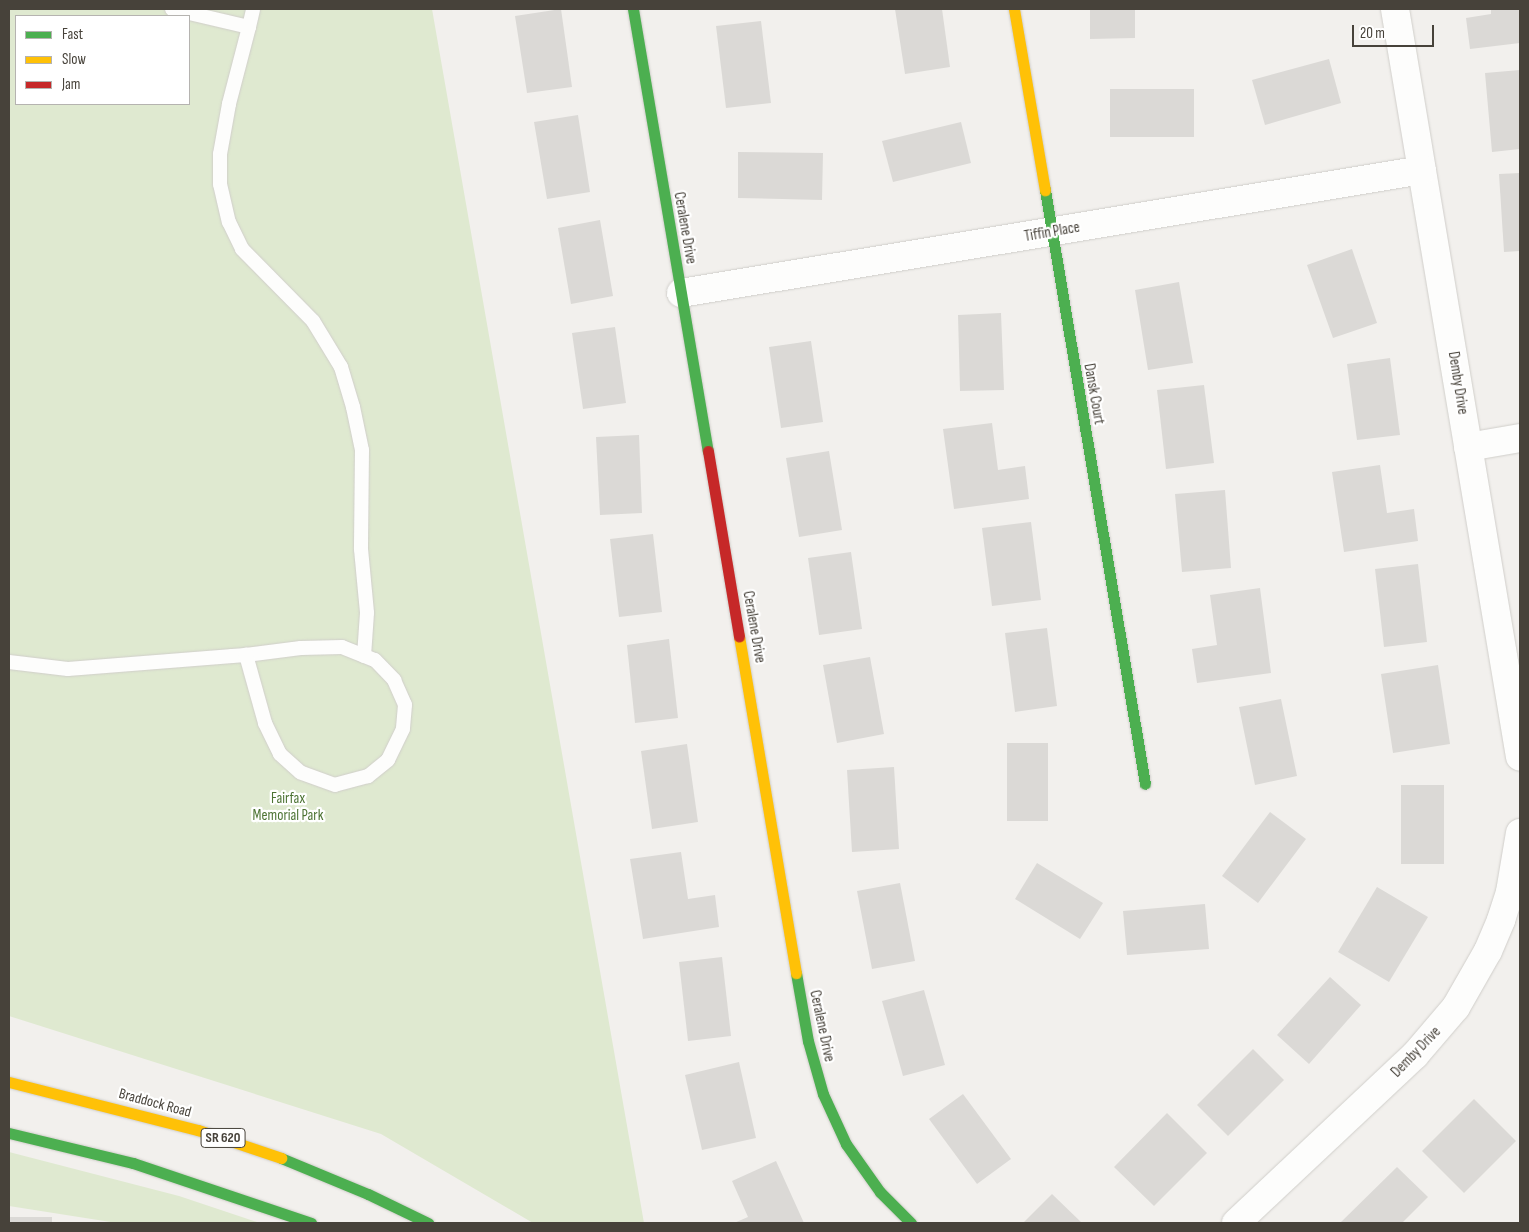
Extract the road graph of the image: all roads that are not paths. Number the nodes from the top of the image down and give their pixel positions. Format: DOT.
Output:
graph roads {
  1 [pos="172,9"];
  2 [pos="253,9"];
  3 [pos="633,9"];
  4 [pos="1014,9"];
  5 [pos="1395,9"];
  6 [pos="249,27"];
  7 [pos="1422,170"];
  8 [pos="1052,232"];
  9 [pos="681,293"];
  10 [pos="1520,438"];
  11 [pos="1468,446"];
  12 [pos="246,654"];
  13 [pos="364,656"];
  14 [pos="9,662"];
  15 [pos="1520,757"];
  16 [pos="1145,784"];
  17 [pos="1520,833"];
  18 [pos="35,1076"];
  19 [pos="9,1082"];
  20 [pos="114,1108"];
  21 [pos="9,1133"];
  22 [pos="311,1223"];
  23 [pos="428,1223"];
  24 [pos="911,1223"];
  25 [pos="1236,1223"];
  1 -- 6 [label="lane"];
  2 -- 6 [label="lane"];
  3 -- 9 [label="street, Ceralene Drive"];
  4 -- 8 [label="street, Dansk Court"];
  5 -- 7 [label="street, Demby Drive"];
  6 -- 13 [label="lane"];
  7 -- 8 [label="street, Tiffin Place"];
  7 -- 11 [label="street, Demby Drive"];
  8 -- 9 [label="street, Tiffin Place"];
  8 -- 16 [label="street, Dansk Court"];
  9 -- 24 [label="street, Ceralene Drive"];
  10 -- 11 [label="street"];
  11 -- 15 [label="street, Demby Drive"];
  12 -- 13 [label="lane"];
  12 -- 13 [label="lane"];
  12 -- 14 [label="lane"];
  17 -- 25 [label="street, Demby Drive"];
  18 -- 20 [label="street"];
  19 -- 20 [label="street, Braddock Road / SR 620"];
  20 -- 23 [label="street, Braddock Road / SR 620"];
  21 -- 22 [label="street"];
}
